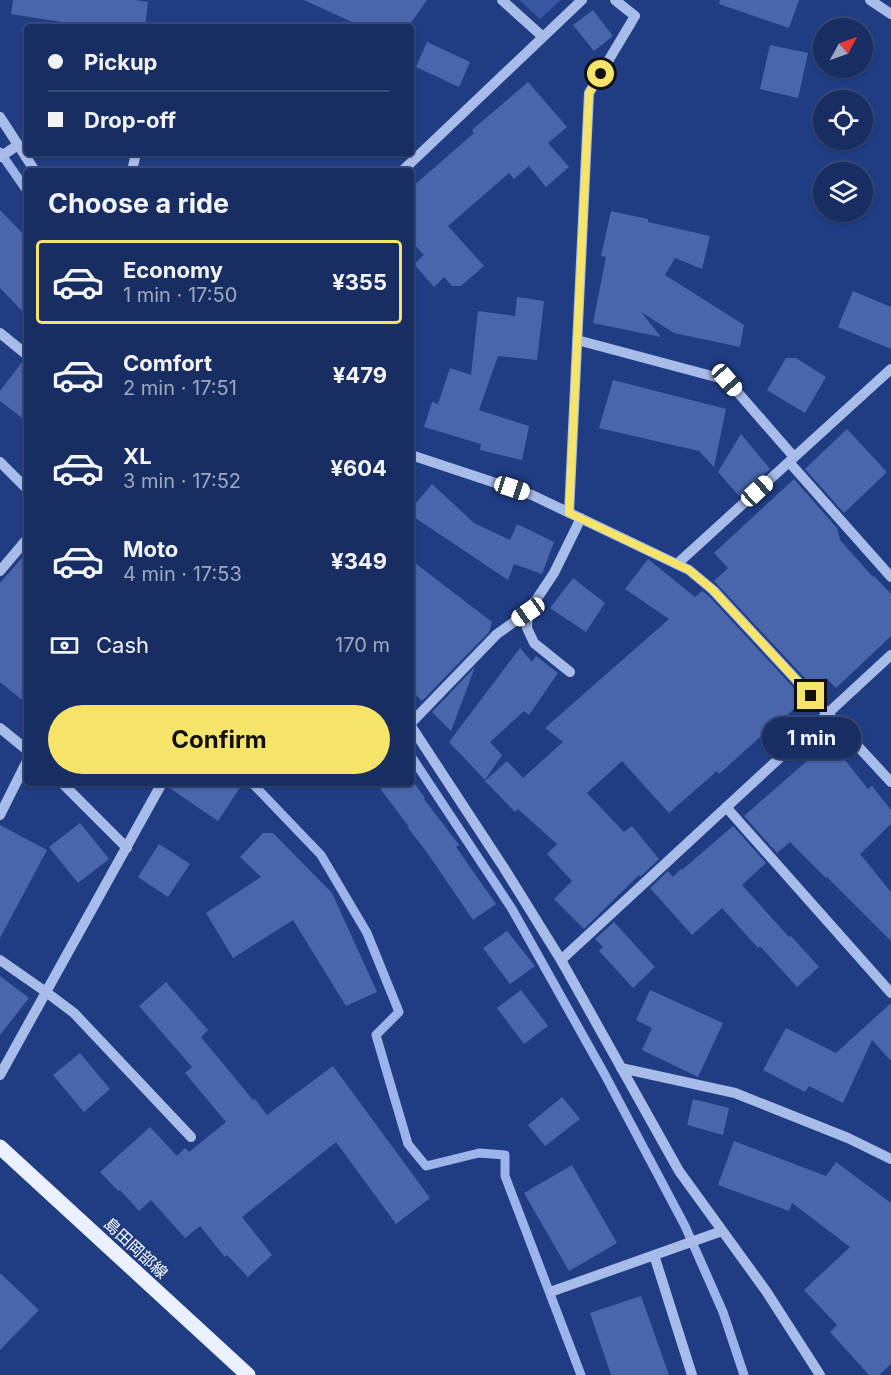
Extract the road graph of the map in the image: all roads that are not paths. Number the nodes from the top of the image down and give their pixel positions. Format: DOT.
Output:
graph roads {
  1 [pos="502,0"];
  2 [pos="582,0"];
  3 [pos="615,0"];
  4 [pos="870,0"];
  5 [pos="891,14"];
  6 [pos="543,37"];
  7 [pos="0,117"];
  8 [pos="18,145"];
  9 [pos="24,154"];
  10 [pos="0,157"];
  11 [pos="405,168"];
  12 [pos="0,333"];
  13 [pos="577,340"];
  14 [pos="24,353"];
  15 [pos="891,369"];
  16 [pos="414,456"];
  17 [pos="791,460"];
  18 [pos="0,462"];
  19 [pos="24,486"];
  20 [pos="569,513"];
  21 [pos="581,518"];
  22 [pos="24,543"];
  23 [pos="677,564"];
  24 [pos="0,571"];
  25 [pos="891,578"];
  26 [pos="528,612"];
  27 [pos="891,655"];
  28 [pos="570,672"];
  29 [pos="827,714"];
  30 [pos="414,722"];
  31 [pos="0,728"];
  32 [pos="414,730"];
  33 [pos="24,748"];
  34 [pos="24,767"];
  35 [pos="891,782"];
  36 [pos="65,786"];
  37 [pos="160,786"];
  38 [pos="726,807"];
  39 [pos="0,815"];
  40 [pos="126,848"];
  41 [pos="0,960"];
  42 [pos="561,960"];
  43 [pos="46,992"];
  44 [pos="891,993"];
  45 [pos="621,1068"];
  46 [pos="0,1075"];
  47 [pos="191,1137"];
  48 [pos="0,1148"];
  49 [pos="891,1159"];
  50 [pos="722,1231"];
  51 [pos="654,1255"];
  52 [pos="553,1291"];
  53 [pos="248,1375"];
  54 [pos="692,1375"];
  55 [pos="820,1375"];
  1 -- 6 [label="street"];
  2 -- 6 [label="street"];
  3 -- 13 [label="street"];
  4 -- 5 [label="street"];
  6 -- 11 [label="street"];
  7 -- 8 [label="street"];
  8 -- 9 [label="street"];
  8 -- 10 [label="street"];
  12 -- 14 [label="street"];
  13 -- 17 [label="street"];
  13 -- 20 [label="street"];
  15 -- 17 [label="street"];
  16 -- 20 [label="street"];
  17 -- 23 [label="street"];
  17 -- 25 [label="street"];
  18 -- 19 [label="street"];
  20 -- 21 [label="street"];
  21 -- 23 [label="street"];
  21 -- 26 [label="street"];
  22 -- 24 [label="street"];
  23 -- 29 [label="street"];
  26 -- 28 [label="street"];
  26 -- 30 [label="street"];
  27 -- 29 [label="street"];
  29 -- 35 [label="street"];
  29 -- 38 [label="street"];
  31 -- 33 [label="street"];
  32 -- 42 [label="street"];
  34 -- 39 [label="street"];
  36 -- 40 [label="street"];
  37 -- 40 [label="street"];
  38 -- 42 [label="street"];
  38 -- 44 [label="street"];
  40 -- 43 [label="street"];
  41 -- 43 [label="street"];
  42 -- 45 [label="street"];
  43 -- 46 [label="street"];
  43 -- 47 [label="street"];
  45 -- 49 [label="street"];
  45 -- 50 [label="street"];
  48 -- 53 [label="main road, 島田岡部線"];
  50 -- 51 [label="street"];
  50 -- 55 [label="street"];
  51 -- 52 [label="street"];
  51 -- 54 [label="street"];
}
